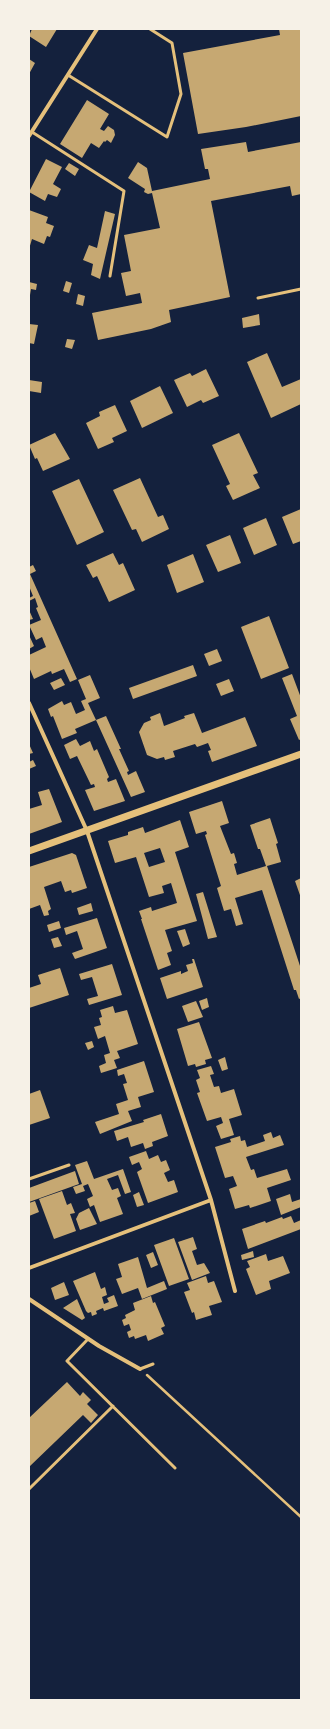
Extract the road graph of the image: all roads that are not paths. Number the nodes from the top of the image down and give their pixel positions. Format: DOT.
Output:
graph roads {
  1 [pos="97,29"];
  2 [pos="150,29"];
  3 [pos="68,75"];
  4 [pos="30,134"];
  5 [pos="110,276"];
  6 [pos="301,289"];
  7 [pos="258,298"];
  8 [pos="29,703"];
  9 [pos="301,754"];
  10 [pos="87,831"];
  11 [pos="29,851"];
  12 [pos="69,1165"];
  13 [pos="29,1179"];
  14 [pos="211,1200"];
  15 [pos="29,1268"];
  16 [pos="235,1291"];
  17 [pos="29,1299"];
  18 [pos="88,1339"];
  19 [pos="153,1364"];
  20 [pos="140,1370"];
  21 [pos="114,1406"];
  22 [pos="175,1468"];
  23 [pos="29,1489"];
  1 -- 3 [label="street"];
  2 -- 3 [label="lane"];
  3 -- 4 [label="street"];
  4 -- 5 [label="lane"];
  6 -- 7 [label="lane"];
  8 -- 10 [label="street"];
  9 -- 10 [label="street"];
  10 -- 11 [label="street"];
  10 -- 14 [label="street"];
  12 -- 13 [label="lane"];
  14 -- 15 [label="street"];
  14 -- 16 [label="street"];
  17 -- 18 [label="street"];
  18 -- 20 [label="street"];
  18 -- 21 [label="lane"];
  19 -- 20 [label="lane"];
  21 -- 22 [label="lane"];
  21 -- 23 [label="lane"];
}
